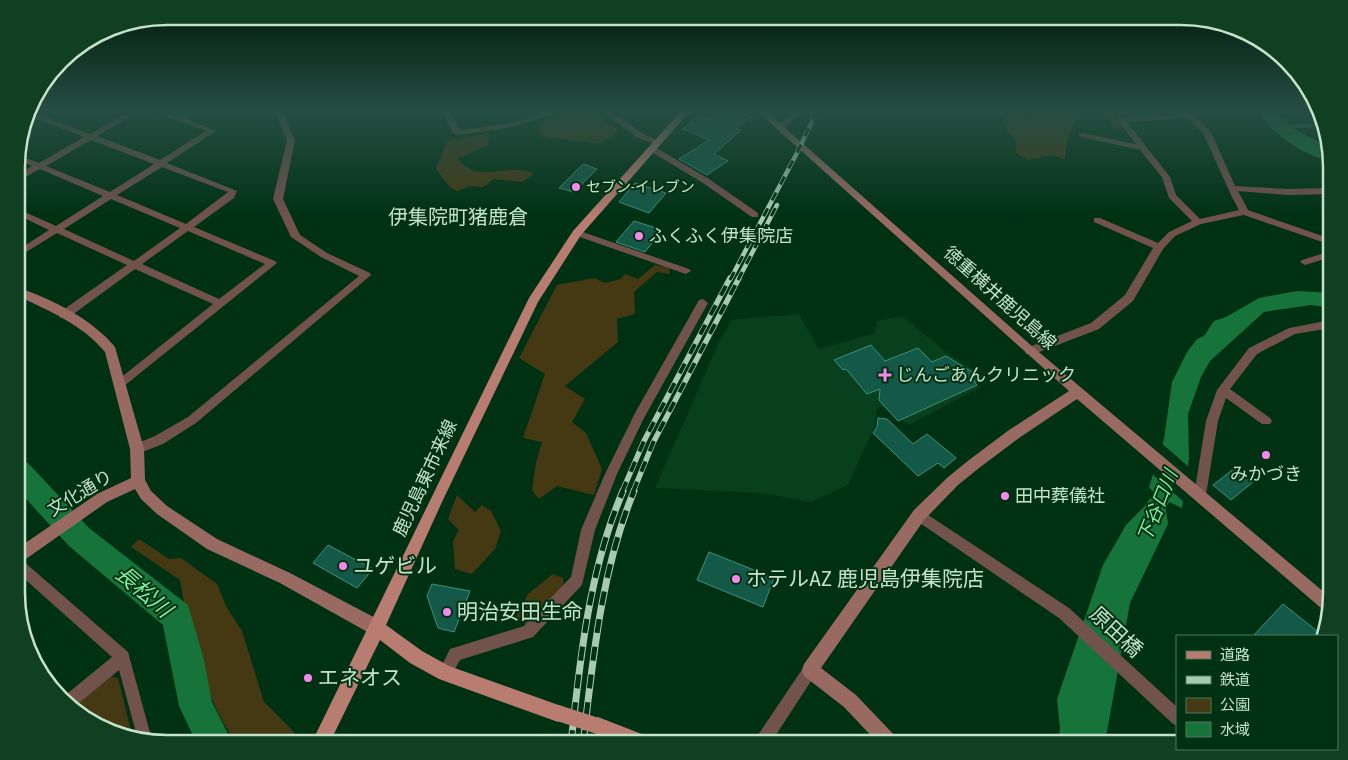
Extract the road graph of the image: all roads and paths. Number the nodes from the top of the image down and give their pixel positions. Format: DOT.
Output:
graph roads {
  1 [pos="73,146"];
  2 [pos="115,146"];
  3 [pos="188,146"];
  4 [pos="290,146"];
  5 [pos="655,146"];
  6 [pos="803,146"];
  7 [pos="1136,146"];
  8 [pos="1213,146"];
  9 [pos="1143,148"];
  10 [pos="25,160"];
  11 [pos="161,164"];
  12 [pos="39,166"];
  13 [pos="25,174"];
  14 [pos="1232,188"];
  15 [pos="1323,192"];
  16 [pos="110,195"];
  17 [pos="1246,212"];
  18 [pos="25,215"];
  19 [pos="754,215"];
  20 [pos="1097,220"];
  21 [pos="1198,222"];
  22 [pos="188,227"];
  23 [pos="57,229"];
  24 [pos="577,233"];
  25 [pos="1323,239"];
  26 [pos="1159,247"];
  27 [pos="25,250"];
  28 [pos="1323,256"];
  29 [pos="1305,262"];
  30 [pos="135,264"];
  31 [pos="686,272"];
  32 [pos="25,295"];
  33 [pos="703,303"];
  34 [pos="221,304"];
  35 [pos="64,314"];
  36 [pos="1323,325"];
  37 [pos="1030,351"];
  38 [pos="120,383"];
  39 [pos="1223,390"];
  40 [pos="1078,392"];
  41 [pos="1266,421"];
  42 [pos="137,449"];
  43 [pos="138,481"];
  44 [pos="1197,492"];
  45 [pos="919,515"];
  46 [pos="25,553"];
  47 [pos="25,565"];
  48 [pos="1323,601"];
  49 [pos="377,628"];
  50 [pos="123,657"];
  51 [pos="810,670"];
  52 [pos="446,673"];
  53 [pos="73,698"];
  54 [pos="1176,717"];
  55 [pos="145,733"];
  56 [pos="324,735"];
  57 [pos="622,735"];
  58 [pos="766,735"];
  59 [pos="882,735"];
  1 -- 12 [label="street"];
  2 -- 11 [label="street"];
  3 -- 11 [label="street"];
  4 -- 42 [label="street"];
  5 -- 19 [label="street"];
  5 -- 24 [label="main road, 鹿児島東市来線"];
  6 -- 37 [label="street, 徳重横井鹿児島線"];
  7 -- 9 [label="street"];
  8 -- 14 [label="street"];
  9 -- 21 [label="street"];
  10 -- 12 [label="street"];
  11 -- 16 [label="street"];
  11 -- 22 [label="street"];
  12 -- 13 [label="street"];
  12 -- 16 [label="street"];
  14 -- 15 [label="street"];
  14 -- 17 [label="street"];
  16 -- 22 [label="street"];
  16 -- 23 [label="street"];
  17 -- 21 [label="street"];
  17 -- 25 [label="street"];
  18 -- 23 [label="street"];
  20 -- 26 [label="street"];
  21 -- 26 [label="street"];
  22 -- 30 [label="street"];
  22 -- 34 [label="street"];
  23 -- 27 [label="street"];
  23 -- 30 [label="street"];
  24 -- 31 [label="street"];
  24 -- 49 [label="main road, 鹿児島東市来線"];
  26 -- 37 [label="street"];
  28 -- 29 [label="street"];
  30 -- 34 [label="street"];
  30 -- 35 [label="street"];
  32 -- 35 [label="street"];
  33 -- 52 [label="street"];
  34 -- 38 [label="street"];
  35 -- 38 [label="street"];
  36 -- 39 [label="street"];
  37 -- 40 [label="street, 徳重横井鹿児島線"];
  38 -- 42 [label="street"];
  39 -- 41 [label="street"];
  39 -- 44 [label="street"];
  40 -- 44 [label="street, 徳重横井鹿児島線"];
  40 -- 45 [label="street"];
  42 -- 43 [label="street"];
  43 -- 46 [label="street, 文化通り"];
  43 -- 49 [label="street"];
  44 -- 48 [label="street, 徳重横井鹿児島線"];
  45 -- 51 [label="street"];
  45 -- 54 [label="street, 原田橋"];
  47 -- 50 [label="street"];
  49 -- 52 [label="main road"];
  49 -- 56 [label="main road, 鹿児島東市来線"];
  50 -- 53 [label="street"];
  50 -- 55 [label="street"];
  51 -- 58 [label="street"];
  51 -- 59 [label="street"];
  52 -- 57 [label="main road, bridge"];
}
